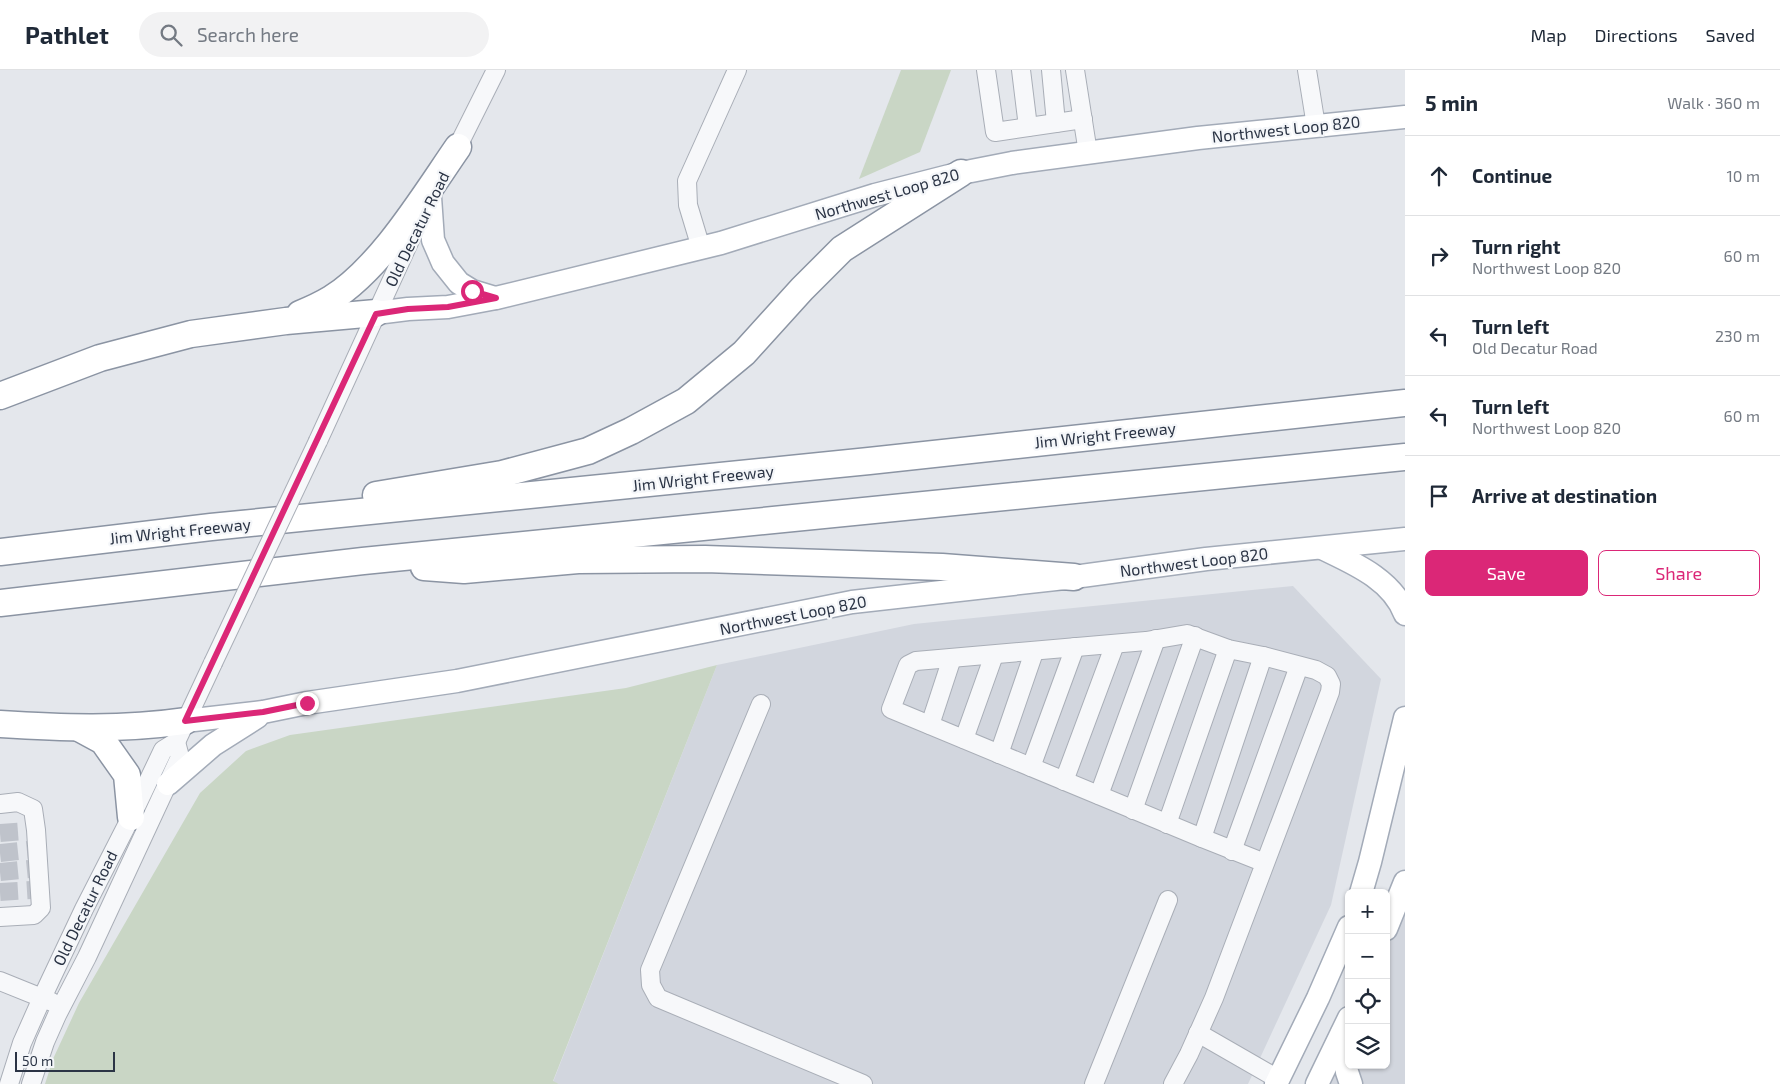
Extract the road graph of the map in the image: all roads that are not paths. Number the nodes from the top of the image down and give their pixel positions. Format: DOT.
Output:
graph roads {
  1 [pos="496,70"];
  2 [pos="737,70"];
  3 [pos="986,70"];
  4 [pos="1021,70"];
  5 [pos="1050,70"];
  6 [pos="1075,70"];
  7 [pos="1307,70"];
  8 [pos="1405,117"];
  9 [pos="1083,119"];
  10 [pos="1056,123"];
  11 [pos="1316,126"];
  12 [pos="1028,127"];
  13 [pos="458,147"];
  14 [pos="1088,153"];
  15 [pos="961,173"];
  16 [pos="430,197"];
  17 [pos="701,248"];
  18 [pos="496,298"];
  19 [pos="376,314"];
  20 [pos="286,320"];
  21 [pos="0,396"];
  22 [pos="1405,404"];
  23 [pos="1405,457"];
  24 [pos="338,514"];
  25 [pos="1405,539"];
  26 [pos="1322,548"];
  27 [pos="0,552"];
  28 [pos="363,561"];
  29 [pos="1074,577"];
  30 [pos="0,603"];
  31 [pos="1405,614"];
  32 [pos="1195,636"];
  33 [pos="1156,639"];
  34 [pos="1115,644"];
  35 [pos="1075,647"];
  36 [pos="1228,649"];
  37 [pos="1034,652"];
  38 [pos="994,655"];
  39 [pos="1263,656"];
  40 [pos="952,658"];
  41 [pos="1299,666"];
  42 [pos="761,704"];
  43 [pos="263,712"];
  44 [pos="1405,718"];
  45 [pos="0,724"];
  46 [pos="930,725"];
  47 [pos="79,728"];
  48 [pos="180,731"];
  49 [pos="964,739"];
  50 [pos="999,754"];
  51 [pos="1031,767"];
  52 [pos="1064,781"];
  53 [pos="168,784"];
  54 [pos="1099,795"];
  55 [pos="0,804"];
  56 [pos="1133,810"];
  57 [pos="131,817"];
  58 [pos="1167,824"];
  59 [pos="1202,838"];
  60 [pos="1232,851"];
  61 [pos="1265,862"];
  62 [pos="1405,882"];
  63 [pos="1362,889"];
  64 [pos="1168,900"];
  65 [pos="0,917"];
  66 [pos="1390,919"];
  67 [pos="1346,934"];
  68 [pos="0,981"];
  69 [pos="42,998"];
  70 [pos="62,1006"];
  71 [pos="1345,1027"];
  72 [pos="1198,1033"];
  73 [pos="1347,1069"];
  74 [pos="1281,1082"];
  75 [pos="10,1084"];
  76 [pos="31,1084"];
  77 [pos="863,1084"];
  78 [pos="1094,1084"];
  79 [pos="1173,1084"];
  80 [pos="1317,1084"];
  81 [pos="1351,1084"];
  1 -- 13 [label="street, Old Decatur Road"];
  2 -- 17 [label="street"];
  3 -- 12 [label="street"];
  4 -- 12 [label="street"];
  5 -- 10 [label="street"];
  6 -- 9 [label="street"];
  7 -- 11 [label="street"];
  8 -- 11 [label="main road, Northwest Loop 820"];
  9 -- 10 [label="street"];
  9 -- 14 [label="street"];
  10 -- 12 [label="street"];
  11 -- 14 [label="main road, Northwest Loop 820"];
  13 -- 16 [label="street, Old Decatur Road"];
  13 -- 20 [label="highway"];
  14 -- 15 [label="main road, Northwest Loop 820"];
  15 -- 17 [label="main road, Northwest Loop 820"];
  15 -- 24 [label="highway"];
  16 -- 18 [label="main road"];
  16 -- 19 [label="street, Old Decatur Road"];
  17 -- 18 [label="main road, Northwest Loop 820"];
  18 -- 19 [label="main road, Northwest Loop 820"];
  19 -- 20 [label="highway"];
  19 -- 48 [label="street, Old Decatur Road, bridge"];
  20 -- 21 [label="highway"];
  22 -- 24 [label="highway, Jim Wright Freeway"];
  23 -- 28 [label="highway"];
  24 -- 27 [label="highway, Jim Wright Freeway"];
  25 -- 26 [label="main road, Northwest Loop 820"];
  26 -- 29 [label="main road, Northwest Loop 820"];
  26 -- 31 [label="main road"];
  28 -- 29 [label="highway"];
  28 -- 30 [label="highway"];
  29 -- 43 [label="main road, Northwest Loop 820"];
  32 -- 33 [label="street"];
  32 -- 36 [label="street"];
  32 -- 56 [label="street"];
  33 -- 34 [label="street"];
  33 -- 54 [label="street"];
  34 -- 35 [label="street"];
  34 -- 52 [label="street"];
  35 -- 37 [label="street"];
  35 -- 51 [label="street"];
  36 -- 39 [label="street"];
  36 -- 58 [label="street"];
  37 -- 38 [label="street"];
  37 -- 50 [label="street"];
  38 -- 40 [label="street"];
  38 -- 49 [label="street"];
  39 -- 41 [label="street"];
  39 -- 59 [label="street"];
  40 -- 46 [label="street"];
  40 -- 46 [label="street"];
  41 -- 60 [label="street"];
  41 -- 61 [label="street"];
  42 -- 77 [label="street"];
  43 -- 48 [label="main road, Northwest Loop 820"];
  43 -- 53 [label="main road"];
  44 -- 63 [label="main road"];
  45 -- 47 [label="highway"];
  46 -- 49 [label="street"];
  47 -- 48 [label="highway"];
  47 -- 57 [label="highway"];
  48 -- 53 [label="street, Old Decatur Road"];
  48 -- 57 [label="street, Old Decatur Road"];
  49 -- 50 [label="street"];
  50 -- 51 [label="street"];
  51 -- 52 [label="street"];
  52 -- 54 [label="street"];
  53 -- 70 [label="street, Old Decatur Road"];
  54 -- 56 [label="street"];
  55 -- 65 [label="street"];
  56 -- 58 [label="street"];
  57 -- 69 [label="street, Old Decatur Road"];
  58 -- 59 [label="street"];
  59 -- 60 [label="street"];
  60 -- 61 [label="street"];
  61 -- 72 [label="street"];
  62 -- 66 [label="main road"];
  64 -- 78 [label="street"];
  67 -- 74 [label="main road"];
  68 -- 69 [label="street"];
  69 -- 70 [label="street"];
  69 -- 75 [label="street, Old Decatur Road"];
  70 -- 76 [label="street, Old Decatur Road"];
  71 -- 80 [label="main road"];
  72 -- 74 [label="street"];
  72 -- 79 [label="street"];
  73 -- 81 [label="main road"];
}
